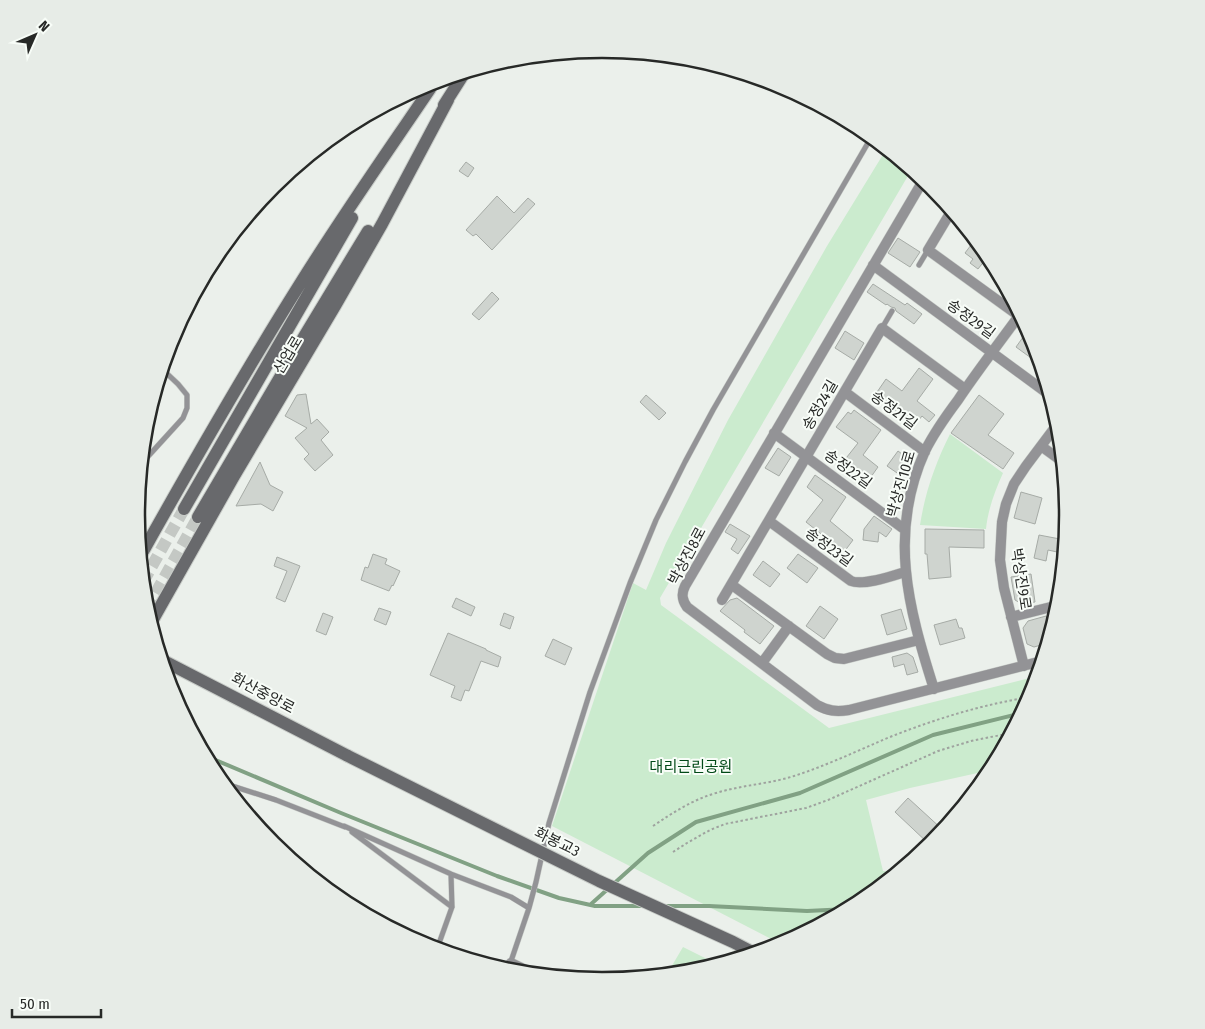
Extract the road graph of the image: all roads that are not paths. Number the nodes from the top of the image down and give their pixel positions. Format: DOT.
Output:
graph roads {
  1 [pos="460,81"];
  2 [pos="428,92"];
  3 [pos="427,93"];
  4 [pos="448,100"];
  5 [pos="868,143"];
  6 [pos="920,186"];
  7 [pos="948,216"];
  8 [pos="928,250"];
  9 [pos="919,265"];
  10 [pos="873,266"];
  11 [pos="1010,308"];
  12 [pos="892,311"];
  13 [pos="1016,321"];
  14 [pos="882,328"];
  15 [pos="992,353"];
  16 [pos="168,374"];
  17 [pos="965,389"];
  18 [pos="1042,389"];
  19 [pos="845,392"];
  20 [pos="1052,431"];
  21 [pos="774,433"];
  22 [pos="1041,446"];
  23 [pos="925,452"];
  24 [pos="149,455"];
  25 [pos="807,457"];
  26 [pos="1056,457"];
  27 [pos="184,509"];
  28 [pos="198,517"];
  29 [pos="769,521"];
  30 [pos="904,529"];
  31 [pos="146,546"];
  32 [pos="905,572"];
  33 [pos="732,585"];
  34 [pos="722,600"];
  35 [pos="1050,607"];
  36 [pos="156,614"];
  37 [pos="1011,617"];
  38 [pos="788,626"];
  39 [pos="919,640"];
  40 [pos="762,663"];
  41 [pos="1034,663"];
  42 [pos="171,665"];
  43 [pos="1024,666"];
  44 [pos="934,688"];
  45 [pos="348,756"];
  46 [pos="236,787"];
  47 [pos="344,826"];
  48 [pos="451,874"];
  49 [pos="452,907"];
  50 [pos="529,908"];
  51 [pos="441,941"];
  52 [pos="745,948"];
  53 [pos="511,963"];
  1 -- 4 [label="main road, 산업로"];
  2 -- 27 [label="main road, 산업로"];
  3 -- 31 [label="main road, 산업로"];
  4 -- 28 [label="main road, 산업로"];
  4 -- 36 [label="main road, 산업로"];
  5 -- 50 [label="lane"];
  6 -- 10 [label="street, 박상진8로"];
  7 -- 8 [label="street"];
  8 -- 9 [label="lane"];
  8 -- 11 [label="street"];
  10 -- 15 [label="street, 송정29길"];
  10 -- 21 [label="street, 박상진8로"];
  12 -- 14 [label="lane"];
  13 -- 15 [label="street, 박상진10로"];
  14 -- 17 [label="street"];
  14 -- 19 [label="street, 송정24길"];
  15 -- 17 [label="street, 박상진10로"];
  15 -- 18 [label="street, 송정29길"];
  16 -- 24 [label="lane"];
  17 -- 23 [label="street, 박상진10로"];
  19 -- 23 [label="street, 송정21길"];
  19 -- 25 [label="street, 송정24길"];
  20 -- 22 [label="street, 박상진9로"];
  21 -- 25 [label="street, 송정22길"];
  21 -- 40 [label="street, 박상진8로"];
  22 -- 26 [label="street"];
  22 -- 37 [label="street, 박상진9로"];
  23 -- 30 [label="street, 박상진10로"];
  25 -- 29 [label="street, 송정24길"];
  25 -- 30 [label="street, 송정22길"];
  29 -- 32 [label="street, 송정23길"];
  29 -- 33 [label="street, 송정24길"];
  30 -- 32 [label="street, 박상진10로"];
  32 -- 39 [label="street, 박상진10로"];
  33 -- 34 [label="street, 송정24길"];
  33 -- 38 [label="street"];
  35 -- 37 [label="street"];
  37 -- 43 [label="street, 박상진9로"];
  38 -- 39 [label="street"];
  38 -- 40 [label="street"];
  39 -- 44 [label="street, 박상진10로"];
  40 -- 44 [label="street, 박상진8로"];
  41 -- 43 [label="street, 박상진8로"];
  42 -- 45 [label="main road, 화산중앙로"];
  43 -- 44 [label="street, 박상진8로"];
  45 -- 52 [label="main road, 화봉교3, bridge"];
  46 -- 47 [label="lane"];
  47 -- 48 [label="lane"];
  47 -- 49 [label="lane"];
  48 -- 49 [label="lane"];
  48 -- 50 [label="lane"];
  49 -- 51 [label="lane"];
  50 -- 53 [label="lane"];
}
